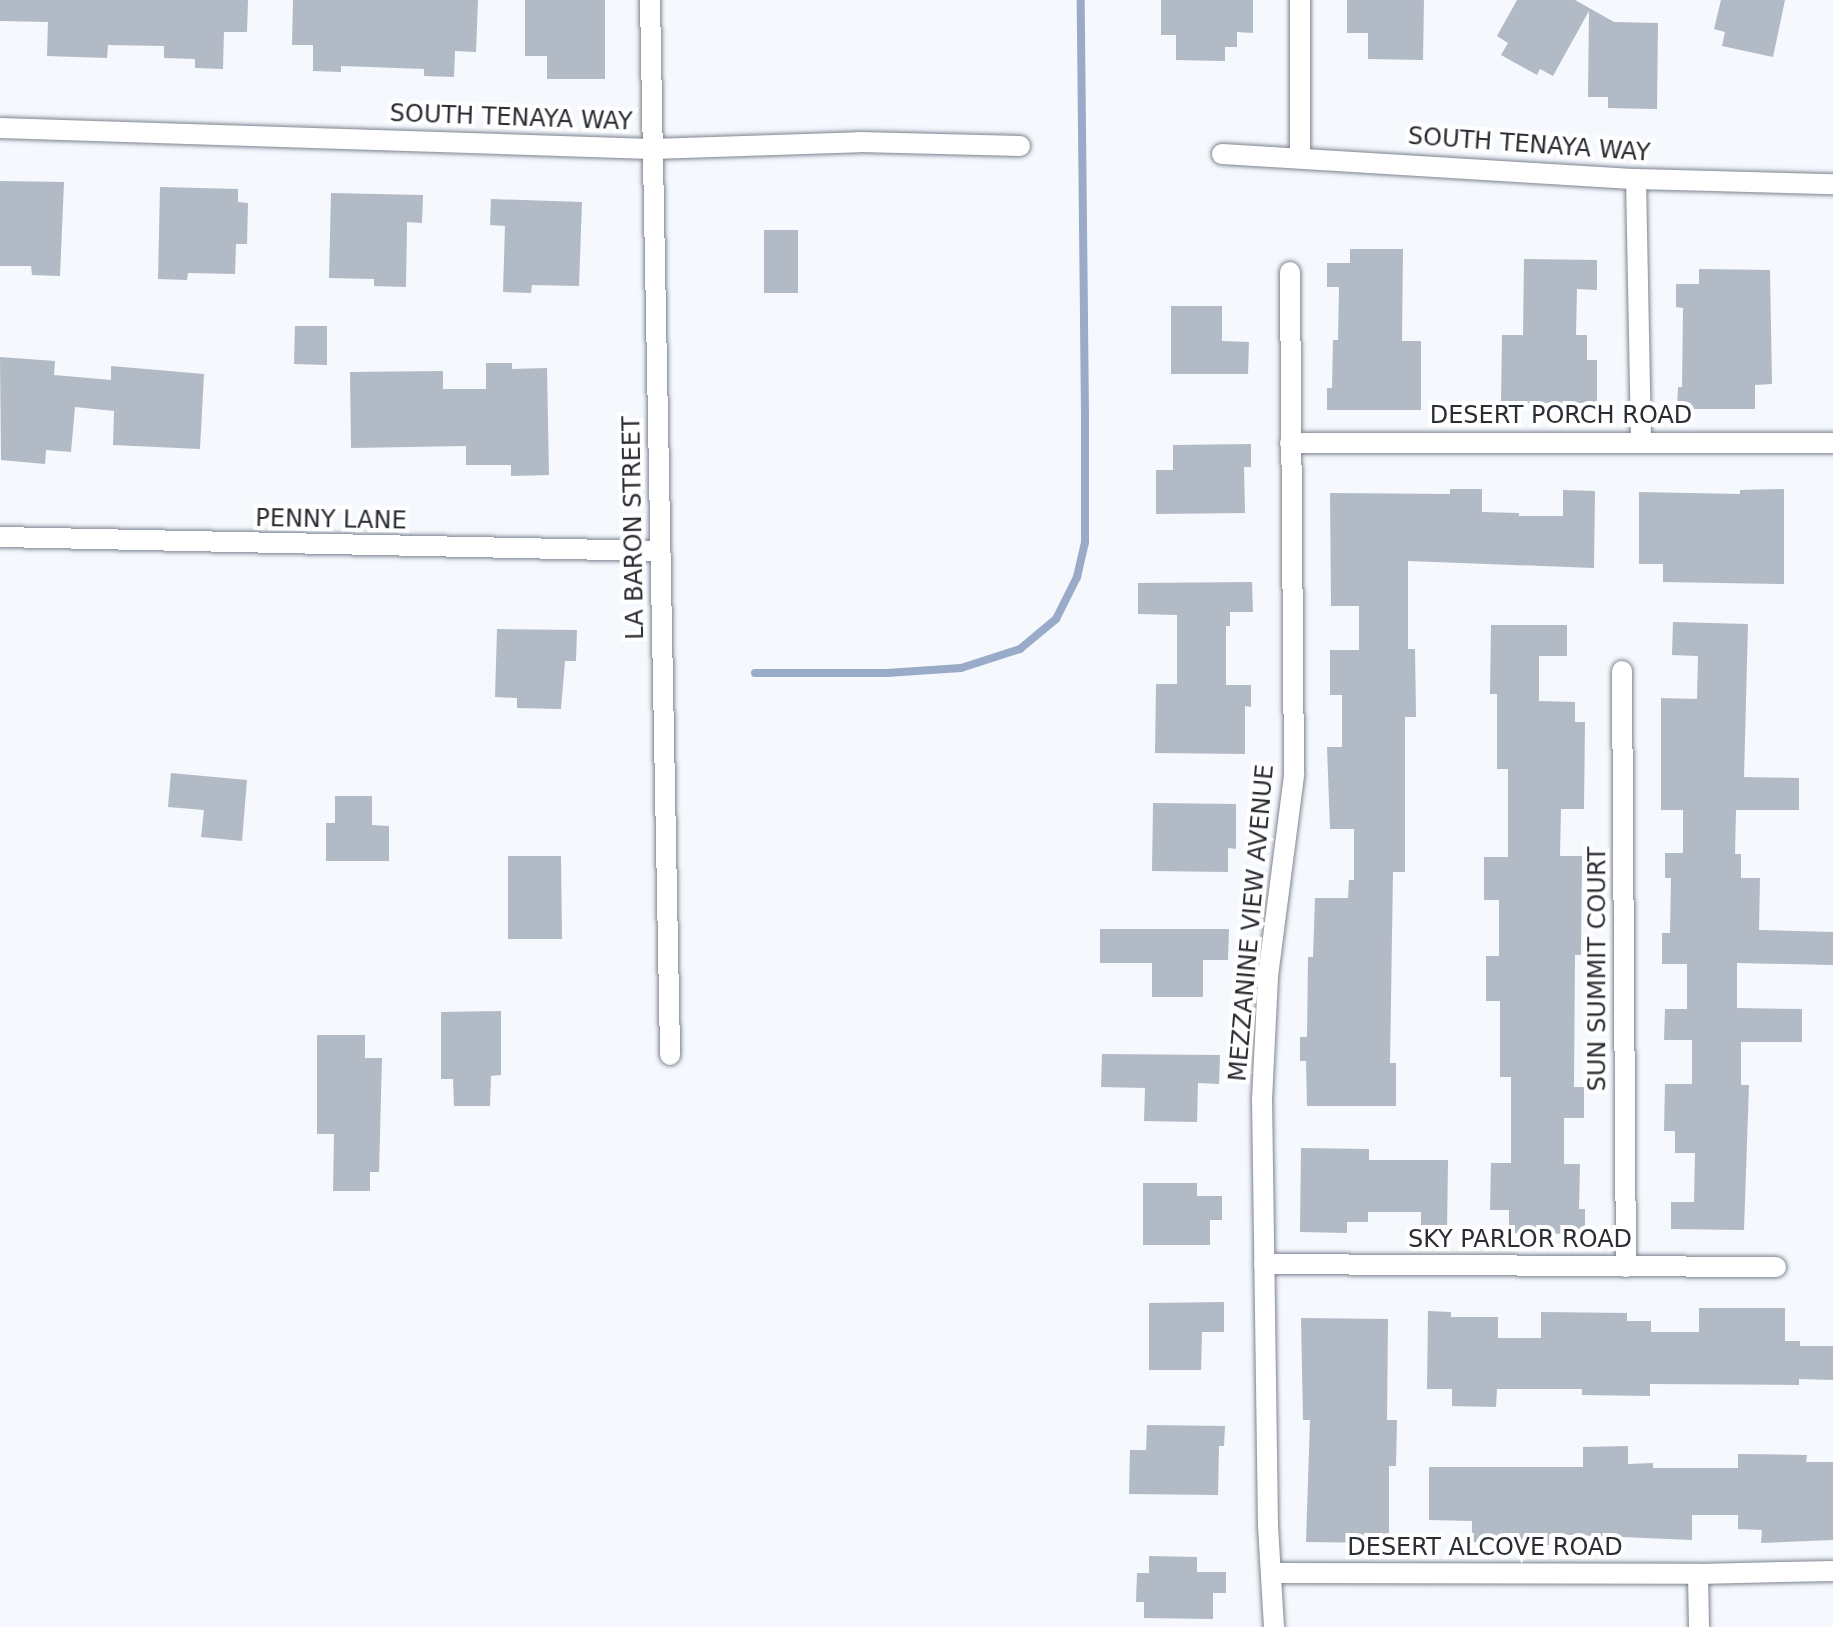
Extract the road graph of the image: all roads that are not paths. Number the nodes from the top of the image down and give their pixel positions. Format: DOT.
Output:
graph roads {
  1 [pos="650,0"];
  2 [pos="1300,0"];
  3 [pos="0,128"];
  4 [pos="1020,146"];
  5 [pos="652,149"];
  6 [pos="1222,154"];
  7 [pos="1300,156"];
  8 [pos="1636,179"];
  9 [pos="1833,184"];
  10 [pos="1290,272"];
  11 [pos="1641,442"];
  12 [pos="1290,443"];
  13 [pos="1833,443"];
  14 [pos="0,537"];
  15 [pos="660,551"];
  16 [pos="1622,671"];
  17 [pos="670,1055"];
  18 [pos="1264,1264"];
  19 [pos="1626,1267"];
  20 [pos="1776,1267"];
  21 [pos="1833,1571"];
  22 [pos="1271,1573"];
  23 [pos="1698,1574"];
  24 [pos="1274,1627"];
  25 [pos="1699,1627"];
  1 -- 5 [label="street, LA BARON STREET"];
  2 -- 7 [label="street"];
  3 -- 5 [label="street, SOUTH TENAYA WAY"];
  4 -- 5 [label="street, SOUTH TENAYA WAY"];
  5 -- 15 [label="street, LA BARON STREET"];
  6 -- 7 [label="street, SOUTH TENAYA WAY"];
  7 -- 8 [label="street, SOUTH TENAYA WAY"];
  8 -- 9 [label="street, SOUTH TENAYA WAY"];
  8 -- 11 [label="street"];
  10 -- 12 [label="street, MEZZANINE VIEW AVENUE"];
  11 -- 12 [label="street, DESERT PORCH ROAD"];
  11 -- 13 [label="street, DESERT PORCH ROAD"];
  12 -- 18 [label="street, MEZZANINE VIEW AVENUE"];
  14 -- 15 [label="street, PENNY LANE"];
  15 -- 17 [label="street, LA BARON STREET"];
  16 -- 19 [label="street, SUN SUMMIT COURT"];
  18 -- 19 [label="street, SKY PARLOR ROAD"];
  18 -- 22 [label="street, MEZZANINE VIEW AVENUE"];
  19 -- 20 [label="street, SKY PARLOR ROAD"];
  21 -- 23 [label="street, DESERT ALCOVE ROAD"];
  22 -- 23 [label="street, DESERT ALCOVE ROAD"];
  22 -- 24 [label="street, MEZZANINE VIEW AVENUE"];
  23 -- 25 [label="street"];
}
